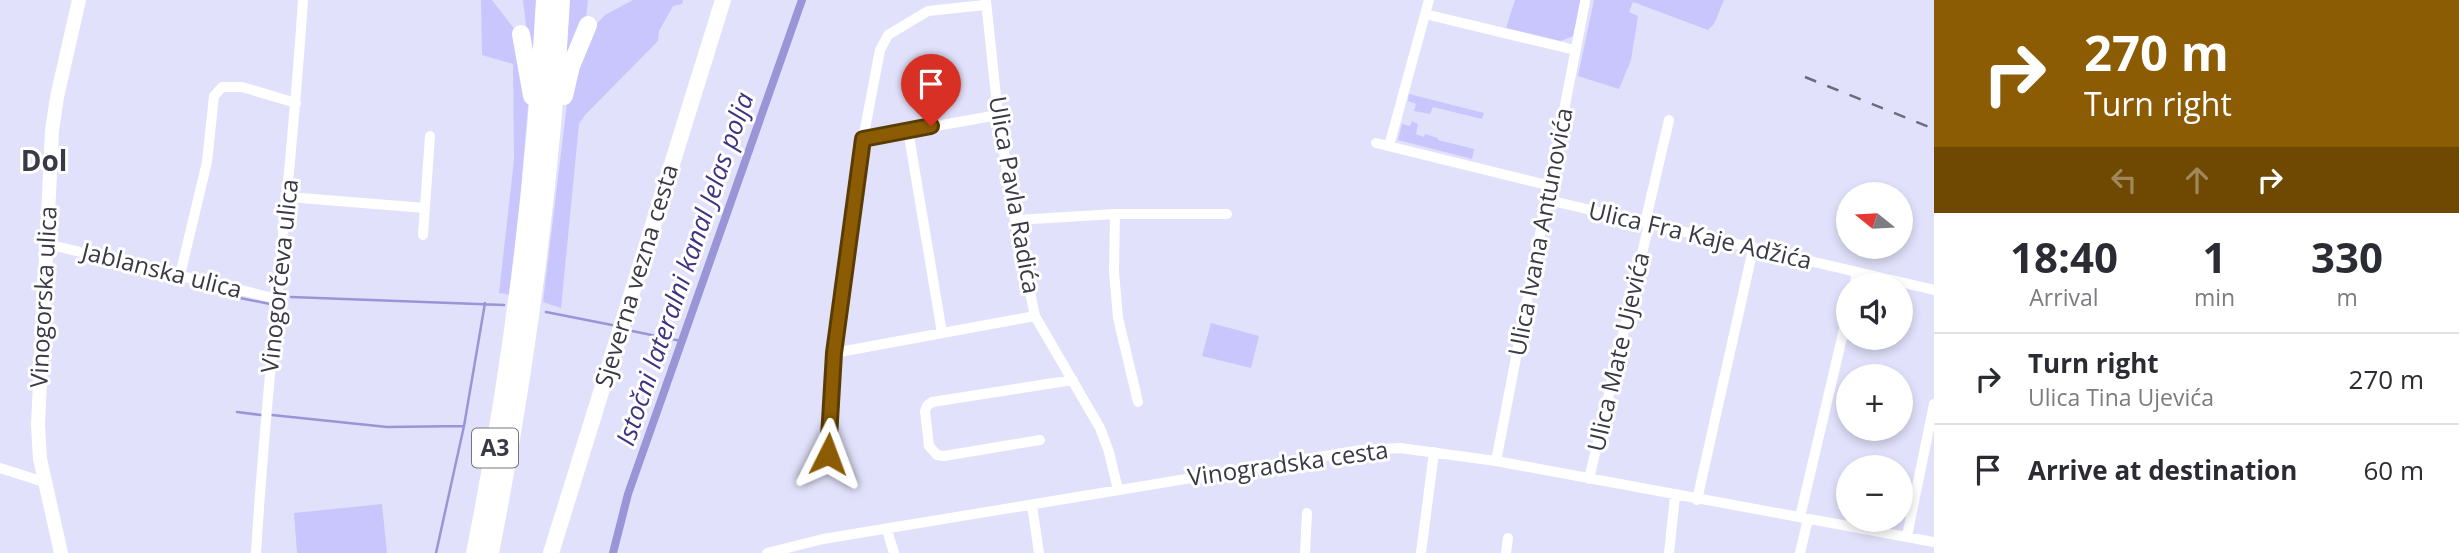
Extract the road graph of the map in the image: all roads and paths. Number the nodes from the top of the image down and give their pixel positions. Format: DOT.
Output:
graph roads {
  1 [pos="79,0"];
  2 [pos="303,0"];
  3 [pos="545,0"];
  4 [pos="561,0"];
  5 [pos="723,0"];
  6 [pos="1429,0"];
  7 [pos="1586,2"];
  8 [pos="986,3"];
  9 [pos="1425,14"];
  10 [pos="588,25"];
  11 [pos="521,34"];
  12 [pos="1575,50"];
  13 [pos="296,103"];
  14 [pos="998,115"];
  15 [pos="1669,120"];
  16 [pos="908,130"];
  17 [pos="430,136"];
  18 [pos="863,139"];
  19 [pos="1376,143"];
  20 [pos="1390,146"];
  21 [pos="534,169"];
  22 [pos="1551,186"];
  23 [pos="546,194"];
  24 [pos="288,197"];
  25 [pos="1548,200"];
  26 [pos="425,208"];
  27 [pos="1115,214"];
  28 [pos="1227,214"];
  29 [pos="1015,220"];
  30 [pos="1647,224"];
  31 [pos="423,235"];
  32 [pos="47,244"];
  33 [pos="1753,249"];
  34 [pos="1857,273"];
  35 [pos="180,275"];
  36 [pos="1913,285"];
  37 [pos="1934,290"];
  38 [pos="278,299"];
  39 [pos="1035,316"];
  40 [pos="942,333"];
  41 [pos="1840,350"];
  42 [pos="834,353"];
  43 [pos="1073,380"];
  44 [pos="1138,402"];
  45 [pos="1934,404"];
  46 [pos="1040,440"];
  47 [pos="1434,452"];
  48 [pos="828,454"];
  49 [pos="1496,461"];
  50 [pos="0,468"];
  51 [pos="1590,479"];
  52 [pos="44,482"];
  53 [pos="1118,490"];
  54 [pos="1675,496"];
  55 [pos="1697,500"];
  56 [pos="1031,505"];
  57 [pos="1307,513"];
  58 [pos="1804,518"];
  59 [pos="887,530"];
  60 [pos="1906,536"];
  61 [pos="1508,538"];
  62 [pos="1934,541"];
  63 [pos="61,553"];
  64 [pos="257,553"];
  65 [pos="475,553"];
  66 [pos="490,553"];
  67 [pos="551,553"];
  68 [pos="767,553"];
  69 [pos="894,553"];
  70 [pos="1039,553"];
  71 [pos="1305,553"];
  72 [pos="1421,553"];
  73 [pos="1506,553"];
  74 [pos="1668,553"];
  75 [pos="1800,553"];
  1 -- 32 [label="main road, Vinogorska ulica"];
  2 -- 13 [label="street, Vinogorčeva ulica"];
  3 -- 21 [label="highway, A3"];
  4 -- 23 [label="highway, A3"];
  5 -- 67 [label="main road, Sjeverna vezna cesta"];
  6 -- 9 [label="street"];
  7 -- 12 [label="street, Ulica Ivana Antunovića"];
  8 -- 14 [label="street, Ulica Pavla Radića"];
  8 -- 18 [label="street"];
  9 -- 12 [label="street"];
  9 -- 20 [label="street"];
  10 -- 23 [label="highway"];
  11 -- 21 [label="highway"];
  12 -- 22 [label="street, Ulica Ivana Antunovića"];
  13 -- 24 [label="street, Vinogorčeva ulica"];
  13 -- 35 [label="street"];
  14 -- 16 [label="street"];
  14 -- 29 [label="street, Ulica Pavla Radića"];
  15 -- 30 [label="street, Ulica Mate Ujevića"];
  16 -- 18 [label="street"];
  16 -- 40 [label="street"];
  17 -- 26 [label="street"];
  18 -- 42 [label="street"];
  19 -- 20 [label="street"];
  20 -- 22 [label="street"];
  21 -- 65 [label="highway, A3"];
  22 -- 25 [label="street, Ulica Ivana Antunovića"];
  23 -- 66 [label="highway, A3"];
  24 -- 26 [label="street"];
  24 -- 38 [label="street, Vinogorčeva ulica"];
  25 -- 30 [label="street, Ulica Fra Kaje Adžića"];
  25 -- 49 [label="street, Ulica Ivana Antunovića"];
  26 -- 31 [label="street"];
  27 -- 28 [label="street"];
  27 -- 29 [label="street"];
  27 -- 44 [label="street"];
  29 -- 39 [label="street, Ulica Pavla Radića"];
  30 -- 33 [label="street, Ulica Fra Kaje Adžića"];
  30 -- 51 [label="street, Ulica Mate Ujevića"];
  32 -- 35 [label="street, Jablanska ulica"];
  32 -- 52 [label="main road, Vinogorska ulica"];
  33 -- 34 [label="street, Ulica Fra Kaje Adžića"];
  33 -- 55 [label="street"];
  35 -- 38 [label="street, Jablanska ulica"];
  36 -- 37 [label="street, Ulica Fra Kaje Adžića"];
  38 -- 64 [label="street, Vinogorčeva ulica"];
  39 -- 40 [label="street"];
  39 -- 43 [label="street, Ulica Pavla Radića"];
  40 -- 42 [label="street"];
  41 -- 58 [label="street"];
  42 -- 48 [label="street"];
  43 -- 46 [label="street"];
  43 -- 53 [label="street, Ulica Pavla Radića"];
  45 -- 60 [label="street"];
  47 -- 49 [label="street, Vinogradska cesta"];
  47 -- 53 [label="street, Vinogradska cesta"];
  47 -- 72 [label="street"];
  49 -- 51 [label="street, Vinogradska cesta"];
  50 -- 52 [label="street"];
  51 -- 54 [label="street, Vinogradska cesta"];
  52 -- 63 [label="main road, Vinogorska ulica"];
  53 -- 56 [label="street, Vinogradska cesta"];
  54 -- 55 [label="street, Vinogradska cesta"];
  54 -- 74 [label="street"];
  55 -- 58 [label="street, Vinogradska cesta"];
  56 -- 59 [label="street, Vinogradska cesta"];
  56 -- 70 [label="street"];
  57 -- 71 [label="street"];
  58 -- 60 [label="street, Vinogradska cesta"];
  58 -- 75 [label="street"];
  59 -- 68 [label="street, Vinogradska cesta"];
  59 -- 69 [label="street"];
  60 -- 62 [label="street, Vinogradska cesta"];
  61 -- 73 [label="street"];
}
